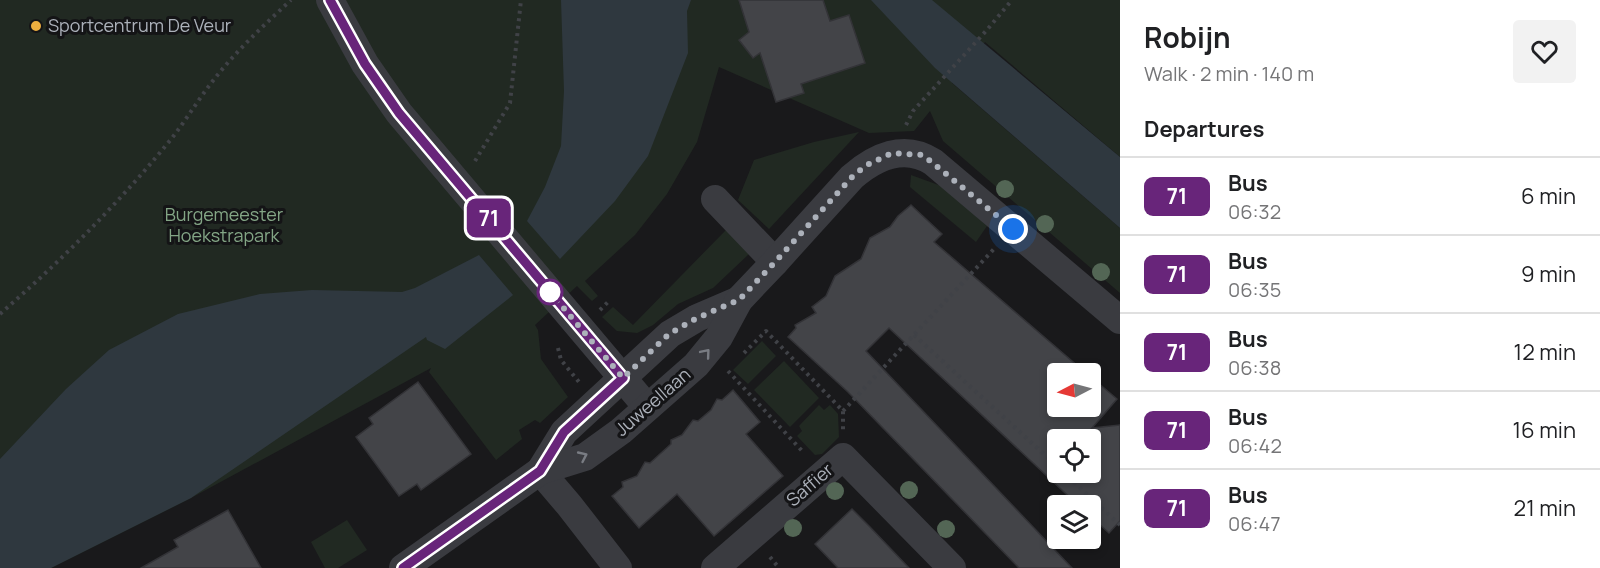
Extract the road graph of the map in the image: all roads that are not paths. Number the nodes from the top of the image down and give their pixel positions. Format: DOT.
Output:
graph roads {
  1 [pos="330,0"];
  2 [pos="715,199"];
  3 [pos="775,262"];
  4 [pos="739,300"];
  5 [pos="1120,320"];
  6 [pos="623,378"];
  7 [pos="647,407"];
  8 [pos="540,471"];
  9 [pos="403,568"];
  10 [pos="618,568"];
  11 [pos="715,568"];
  12 [pos="952,568"];
  1 -- 6 [label="street"];
  2 -- 3 [label="street"];
  3 -- 4 [label="street, Juweellaan"];
  3 -- 5 [label="street, Juweellaan"];
  4 -- 6 [label="street, Juweellaan"];
  7 -- 4 [label="street, Juweellaan, one-way"];
  6 -- 7 [label="street"];
  6 -- 8 [label="street, Juweellaan"];
  8 -- 7 [label="street, Juweellaan, one-way"];
  8 -- 9 [label="street, Juweellaan"];
  8 -- 10 [label="street"];
  11 -- 12 [label="street, Saffier"];
}
